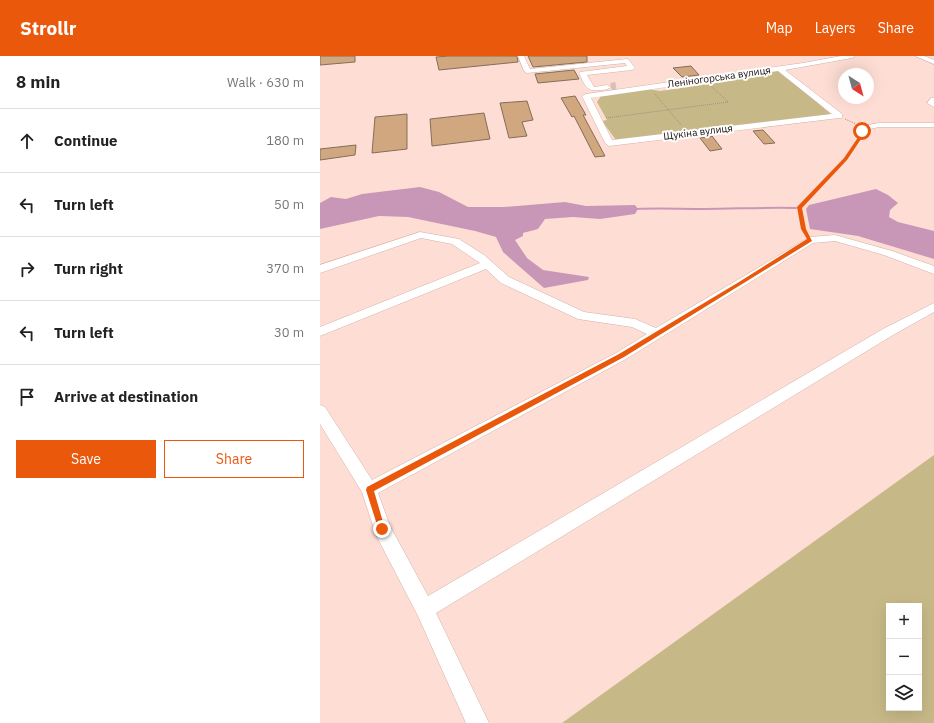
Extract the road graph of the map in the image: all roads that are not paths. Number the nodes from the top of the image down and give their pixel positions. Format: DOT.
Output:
graph roads {
  1 [pos="521,56"];
  2 [pos="852,56"];
  3 [pos="918,56"];
  4 [pos="934,62"];
  5 [pos="779,68"];
  6 [pos="719,77"];
  7 [pos="650,85"];
  8 [pos="934,100"];
  9 [pos="934,105"];
  10 [pos="934,125"];
  11 [pos="861,128"];
  12 [pos="487,264"];
  13 [pos="320,269"];
  14 [pos="934,270"];
  15 [pos="934,307"];
  16 [pos="320,332"];
  17 [pos="657,334"];
  18 [pos="320,412"];
  19 [pos="369,490"];
  20 [pos="425,608"];
  21 [pos="478,723"];
  1 -- 7 [label="street"];
  2 -- 5 [label="street, Леніногорська вулиця"];
  3 -- 4 [label="street"];
  5 -- 6 [label="street, Леніногорська вулиця"];
  5 -- 7 [label="street, Щукіна вулиця"];
  6 -- 7 [label="street, Леніногорська вулиця"];
  6 -- 7 [label="street"];
  8 -- 9 [label="street"];
  10 -- 11 [label="street"];
  12 -- 13 [label="street"];
  12 -- 16 [label="street"];
  12 -- 17 [label="street"];
  14 -- 17 [label="street"];
  15 -- 20 [label="street"];
  17 -- 19 [label="street"];
  18 -- 19 [label="street"];
  19 -- 20 [label="street"];
  20 -- 21 [label="street"];
}
